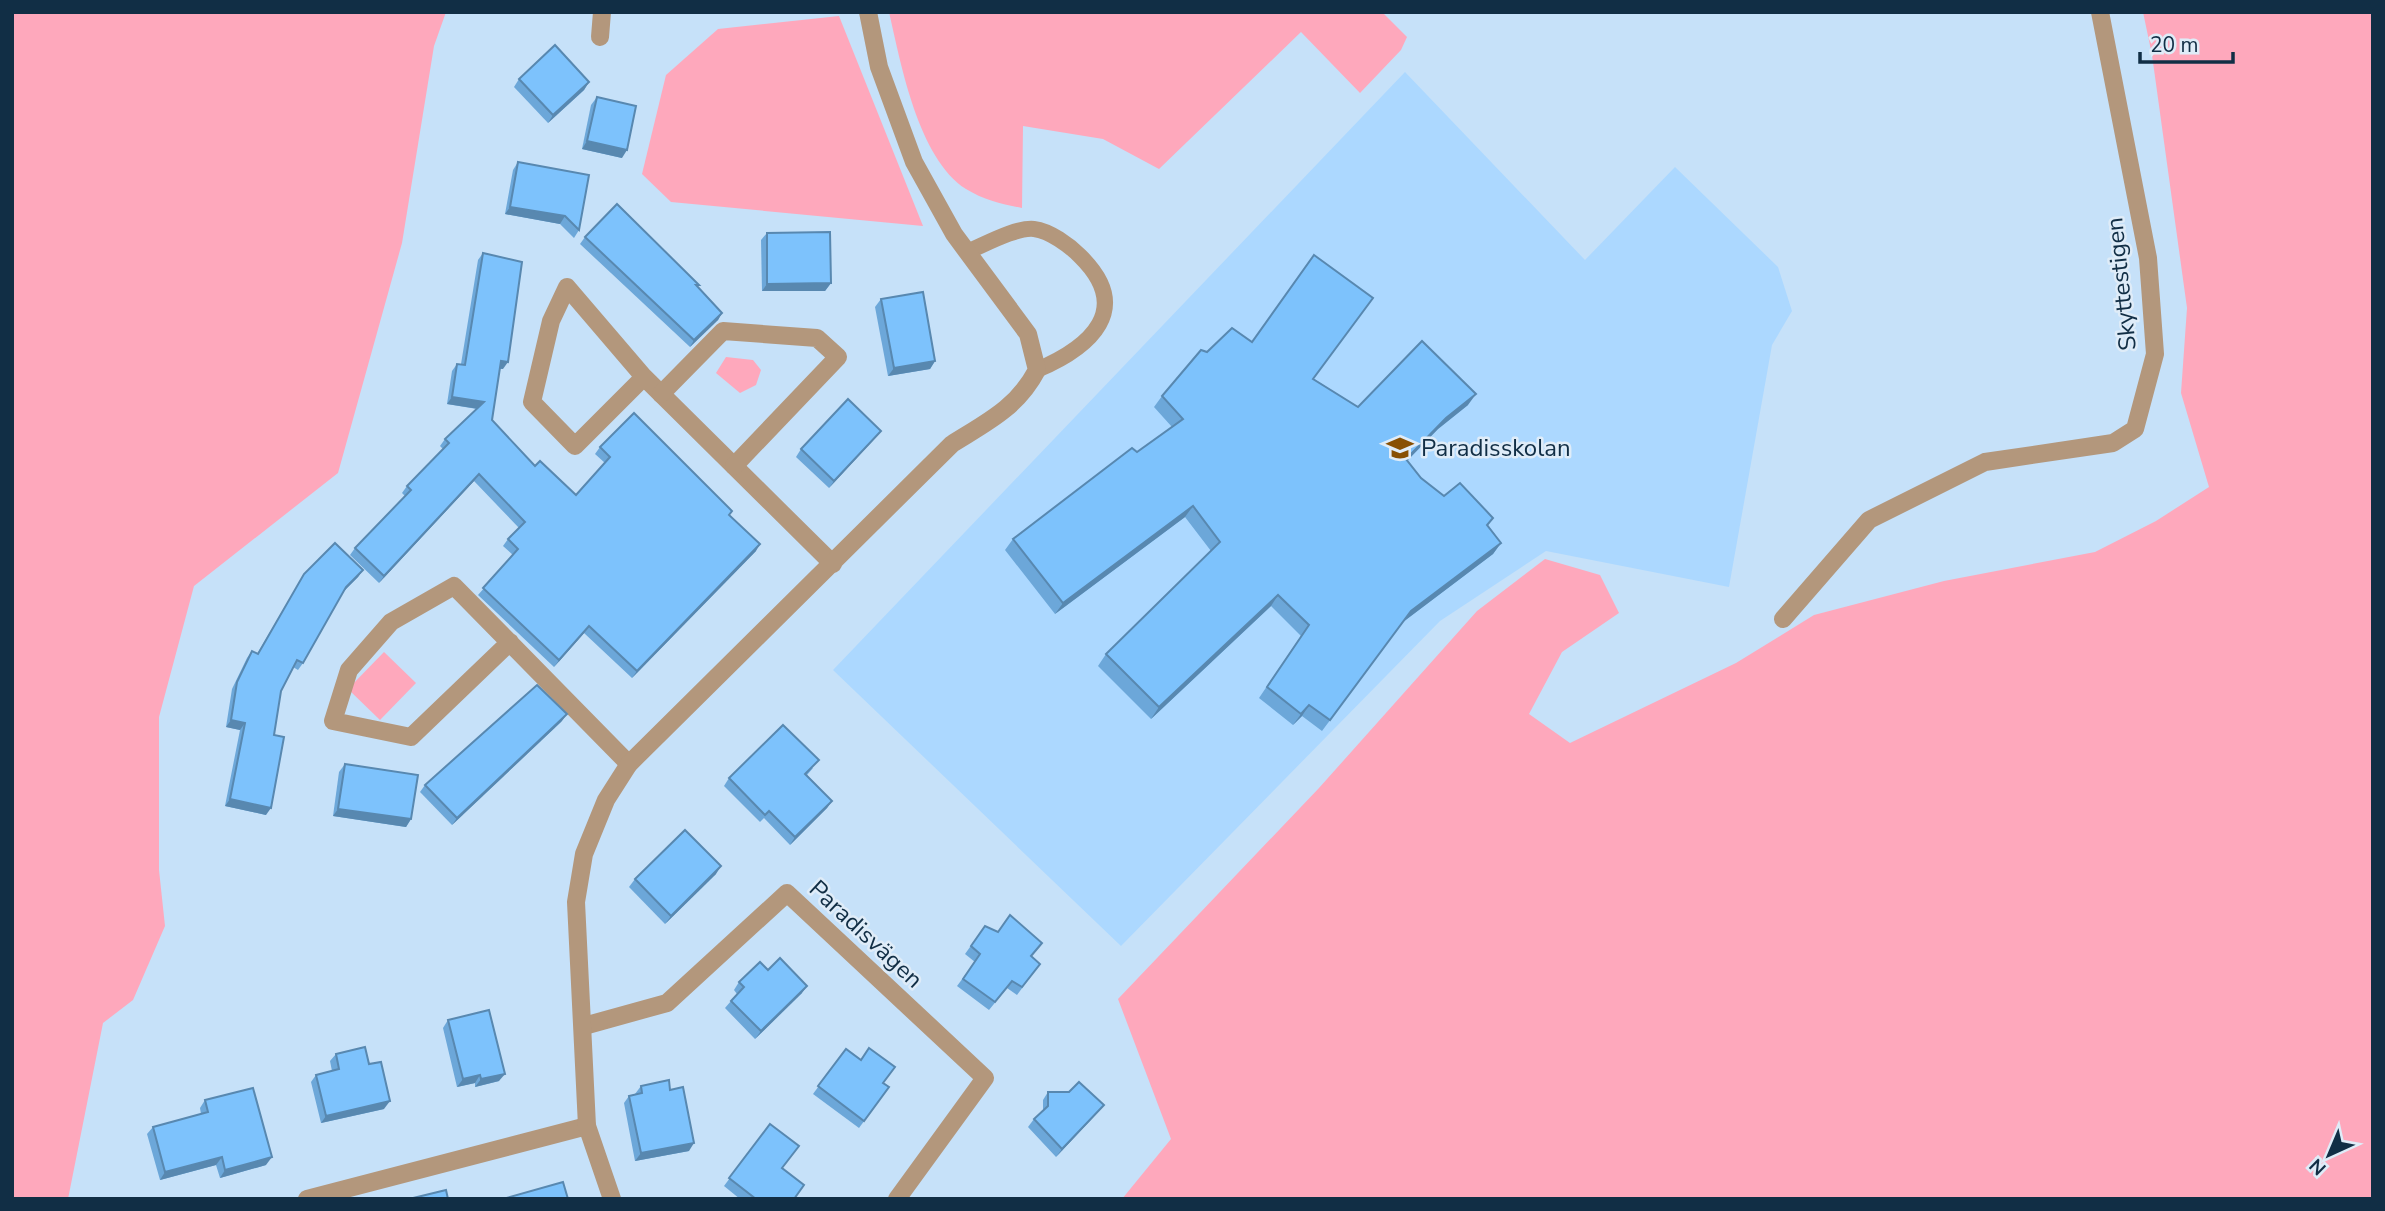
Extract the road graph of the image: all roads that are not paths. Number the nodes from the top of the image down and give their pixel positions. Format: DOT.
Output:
graph roads {
  1 [pos="602,12"];
  2 [pos="868,12"];
  3 [pos="2100,12"];
  4 [pos="600,37"];
  5 [pos="967,252"];
  6 [pos="1037,370"];
  7 [pos="644,377"];
  8 [pos="661,394"];
  9 [pos="734,466"];
  10 [pos="833,564"];
  11 [pos="1783,619"];
  12 [pos="510,642"];
  13 [pos="629,764"];
  14 [pos="584,1026"];
  15 [pos="587,1126"];
  16 [pos="307,1199"];
  17 [pos="612,1199"];
  18 [pos="897,1199"];
  1 -- 4 [label="street"];
  2 -- 5 [label="street"];
  3 -- 11 [label="street, Skyttestigen"];
  5 -- 6 [label="street"];
  5 -- 6 [label="lane"];
  6 -- 10 [label="street"];
  7 -- 7 [label="street"];
  7 -- 8 [label="street"];
  8 -- 9 [label="street"];
  8 -- 9 [label="street"];
  9 -- 10 [label="street"];
  10 -- 13 [label="street"];
  12 -- 12 [label="street"];
  12 -- 13 [label="street"];
  13 -- 14 [label="street"];
  14 -- 15 [label="street"];
  14 -- 18 [label="street, Paradisvägen"];
  15 -- 16 [label="street"];
  15 -- 17 [label="street"];
}
